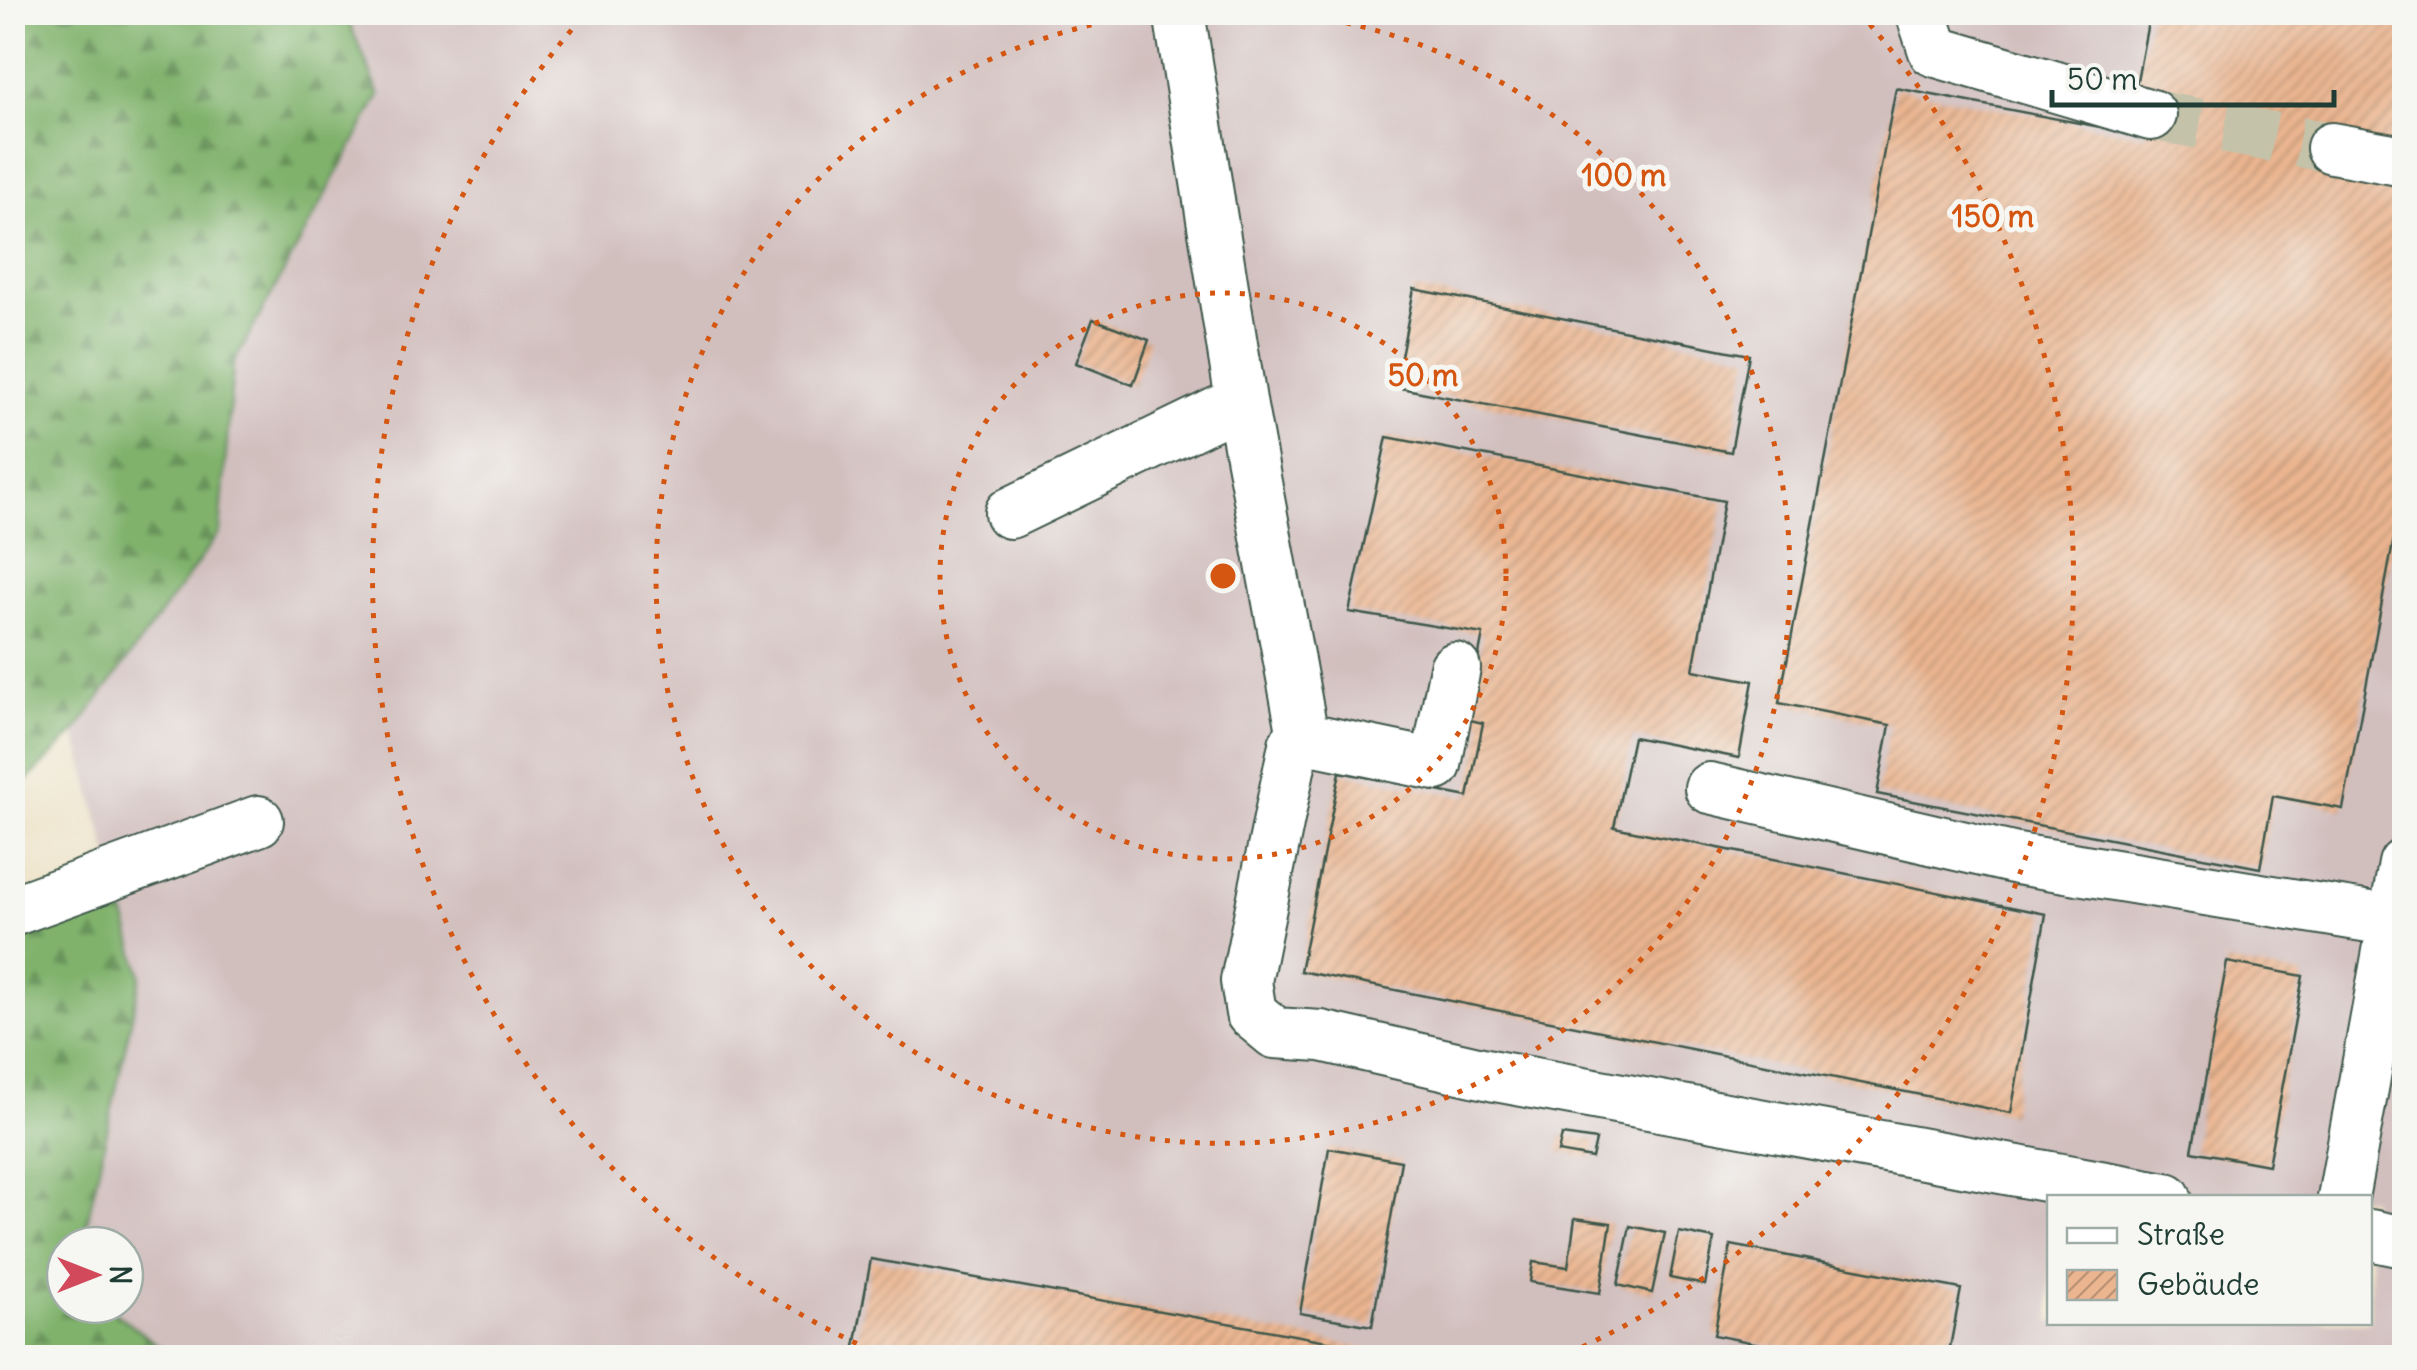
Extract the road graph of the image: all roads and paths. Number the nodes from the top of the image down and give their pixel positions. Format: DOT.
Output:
graph roads {
  1 [pos="1179,12"];
  2 [pos="1920,12"];
  3 [pos="2150,115"];
  4 [pos="2332,148"];
  5 [pos="2404,161"];
  6 [pos="1242,407"];
  7 [pos="1010,512"];
  8 [pos="1455,668"];
  9 [pos="1304,742"];
  10 [pos="1710,788"];
  11 [pos="258,821"];
  12 [pos="2404,864"];
  13 [pos="12,911"];
  14 [pos="2394,922"];
  15 [pos="2150,1195"];
  16 [pos="2344,1195"];
  17 [pos="2372,1235"];
  18 [pos="2404,1242"];
  1 -- 6 [label="lane"];
  2 -- 3 [label="lane"];
  4 -- 5 [label="lane"];
  6 -- 7 [label="lane"];
  6 -- 9 [label="lane"];
  8 -- 9 [label="lane"];
  9 -- 15 [label="lane"];
  10 -- 14 [label="lane"];
  11 -- 13 [label="lane"];
  12 -- 14 [label="lane"];
  14 -- 16 [label="lane"];
  17 -- 18 [label="lane"];
}
